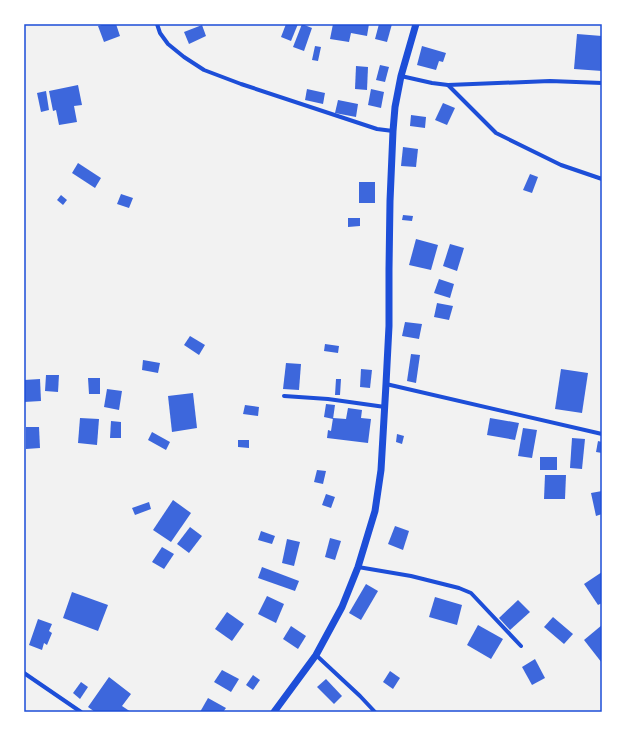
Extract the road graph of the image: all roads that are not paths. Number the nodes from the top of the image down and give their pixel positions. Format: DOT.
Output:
graph roads {
  1 [pos="156,24"];
  2 [pos="416,24"];
  3 [pos="401,76"];
  4 [pos="602,83"];
  5 [pos="448,85"];
  6 [pos="393,130"];
  7 [pos="602,179"];
  8 [pos="386,384"];
  9 [pos="284,396"];
  10 [pos="384,407"];
  11 [pos="602,434"];
  12 [pos="358,567"];
  13 [pos="521,646"];
  14 [pos="316,655"];
  15 [pos="24,673"];
  16 [pos="81,712"];
  17 [pos="274,712"];
  18 [pos="375,712"];
  1 -- 6 [label="street"];
  2 -- 3 [label="street"];
  3 -- 5 [label="street"];
  3 -- 6 [label="street"];
  4 -- 5 [label="street"];
  5 -- 7 [label="street"];
  6 -- 8 [label="street"];
  8 -- 10 [label="street"];
  8 -- 11 [label="street"];
  9 -- 10 [label="street"];
  10 -- 12 [label="street"];
  12 -- 13 [label="street"];
  12 -- 14 [label="street"];
  14 -- 17 [label="street"];
  14 -- 18 [label="street"];
  15 -- 16 [label="street"];
}
